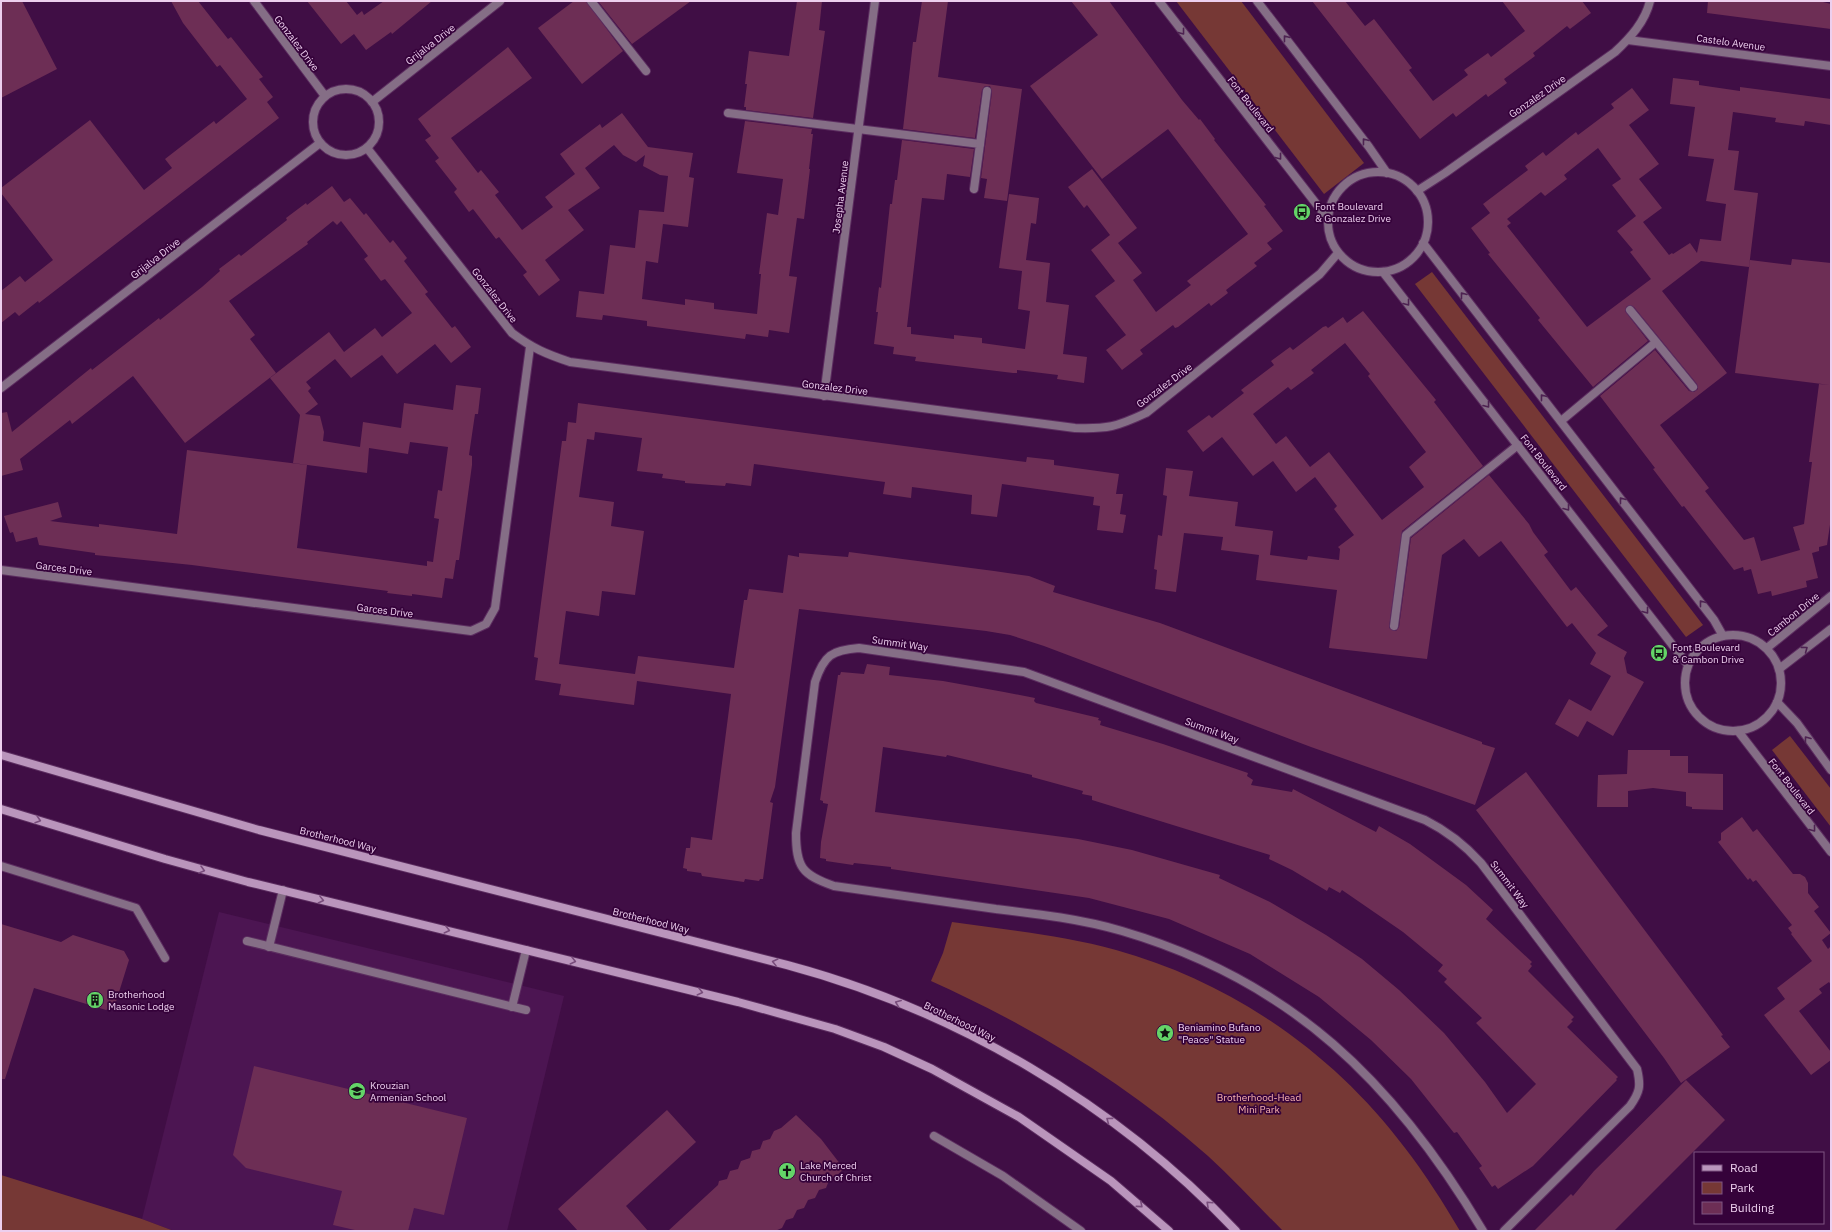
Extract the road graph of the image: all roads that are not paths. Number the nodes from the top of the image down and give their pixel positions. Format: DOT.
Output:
graph roads {
  1 [pos="254,1"];
  2 [pos="500,1"];
  3 [pos="591,1"];
  4 [pos="875,1"];
  5 [pos="1158,1"];
  6 [pos="1257,1"];
  7 [pos="1650,1"];
  8 [pos="1628,40"];
  9 [pos="1831,66"];
  10 [pos="646,71"];
  11 [pos="987,91"];
  12 [pos="325,96"];
  13 [pos="372,102"];
  14 [pos="728,113"];
  15 [pos="858,129"];
  16 [pos="320,143"];
  17 [pos="980,144"];
  18 [pos="367,148"];
  19 [pos="1387,173"];
  20 [pos="974,189"];
  21 [pos="1417,191"];
  22 [pos="1328,219"];
  23 [pos="1423,243"];
  24 [pos="1338,253"];
  25 [pos="1383,272"];
  26 [pos="1630,310"];
  27 [pos="1656,342"];
  28 [pos="530,347"];
  29 [pos="1693,387"];
  30 [pos="1,388"];
  31 [pos="824,396"];
  32 [pos="1561,421"];
  33 [pos="1518,445"];
  34 [pos="1,570"];
  35 [pos="1831,596"];
  36 [pos="1394,626"];
  37 [pos="1831,629"];
  38 [pos="1723,636"];
  39 [pos="1766,648"];
  40 [pos="1688,665"];
  41 [pos="1779,669"];
  42 [pos="1777,702"];
  43 [pos="1738,731"];
  44 [pos="1,755"];
  45 [pos="1831,770"];
  46 [pos="1,809"];
  47 [pos="1831,852"];
  48 [pos="1,866"];
  49 [pos="283,890"];
  50 [pos="247,941"];
  51 [pos="269,947"];
  52 [pos="526,950"];
  53 [pos="165,958"];
  54 [pos="512,1007"];
  55 [pos="526,1010"];
  56 [pos="934,1136"];
  57 [pos="1081,1231"];
  58 [pos="1169,1231"];
  59 [pos="1236,1231"];
  60 [pos="1483,1231"];
  61 [pos="1504,1231"];
  1 -- 12 [label="street, Gonzalez Drive"];
  2 -- 13 [label="street, Grijalva Drive"];
  3 -- 10 [label="street"];
  4 -- 15 [label="street, Josepha Avenue"];
  5 -- 22 [label="street, Font Boulevard, one-way"];
  19 -- 6 [label="street, one-way"];
  7 -- 8 [label="street, Gonzalez Drive"];
  8 -- 9 [label="street, Castelo Avenue"];
  8 -- 21 [label="street, Gonzalez Drive"];
  11 -- 17 [label="street"];
  12 -- 13 [label="street"];
  12 -- 16 [label="street"];
  13 -- 18 [label="street"];
  14 -- 15 [label="street"];
  15 -- 17 [label="street"];
  15 -- 31 [label="street, Josepha Avenue"];
  16 -- 18 [label="street"];
  16 -- 30 [label="street, Grijalva Drive"];
  17 -- 20 [label="street"];
  18 -- 28 [label="street, Gonzalez Drive"];
  19 -- 21 [label="street"];
  19 -- 22 [label="street"];
  21 -- 23 [label="street"];
  22 -- 24 [label="street"];
  23 -- 25 [label="street"];
  32 -- 23 [label="street, one-way"];
  24 -- 25 [label="street"];
  24 -- 31 [label="street, Gonzalez Drive"];
  25 -- 33 [label="street, Font Boulevard, one-way"];
  26 -- 27 [label="street"];
  27 -- 29 [label="street"];
  27 -- 32 [label="street"];
  28 -- 31 [label="street, Gonzalez Drive"];
  28 -- 34 [label="street, Garces Drive"];
  38 -- 32 [label="street, one-way"];
  33 -- 36 [label="street"];
  33 -- 40 [label="street, Font Boulevard, one-way"];
  35 -- 39 [label="street, Cambon Drive"];
  41 -- 37 [label="street, one-way"];
  38 -- 39 [label="street"];
  38 -- 40 [label="street"];
  39 -- 41 [label="street"];
  40 -- 43 [label="street"];
  41 -- 42 [label="street"];
  42 -- 43 [label="street"];
  45 -- 42 [label="street, one-way"];
  43 -- 47 [label="street, Font Boulevard, one-way"];
  59 -- 44 [label="main road, Brotherhood Way, one-way"];
  46 -- 49 [label="main road, one-way"];
  48 -- 53 [label="street"];
  49 -- 51 [label="street"];
  49 -- 52 [label="main road, one-way"];
  50 -- 51 [label="street"];
  51 -- 54 [label="street"];
  52 -- 54 [label="street"];
  52 -- 58 [label="main road, one-way"];
  54 -- 55 [label="street"];
  56 -- 57 [label="street"];
  60 -- 61 [label="street, Summit Way"];
}
